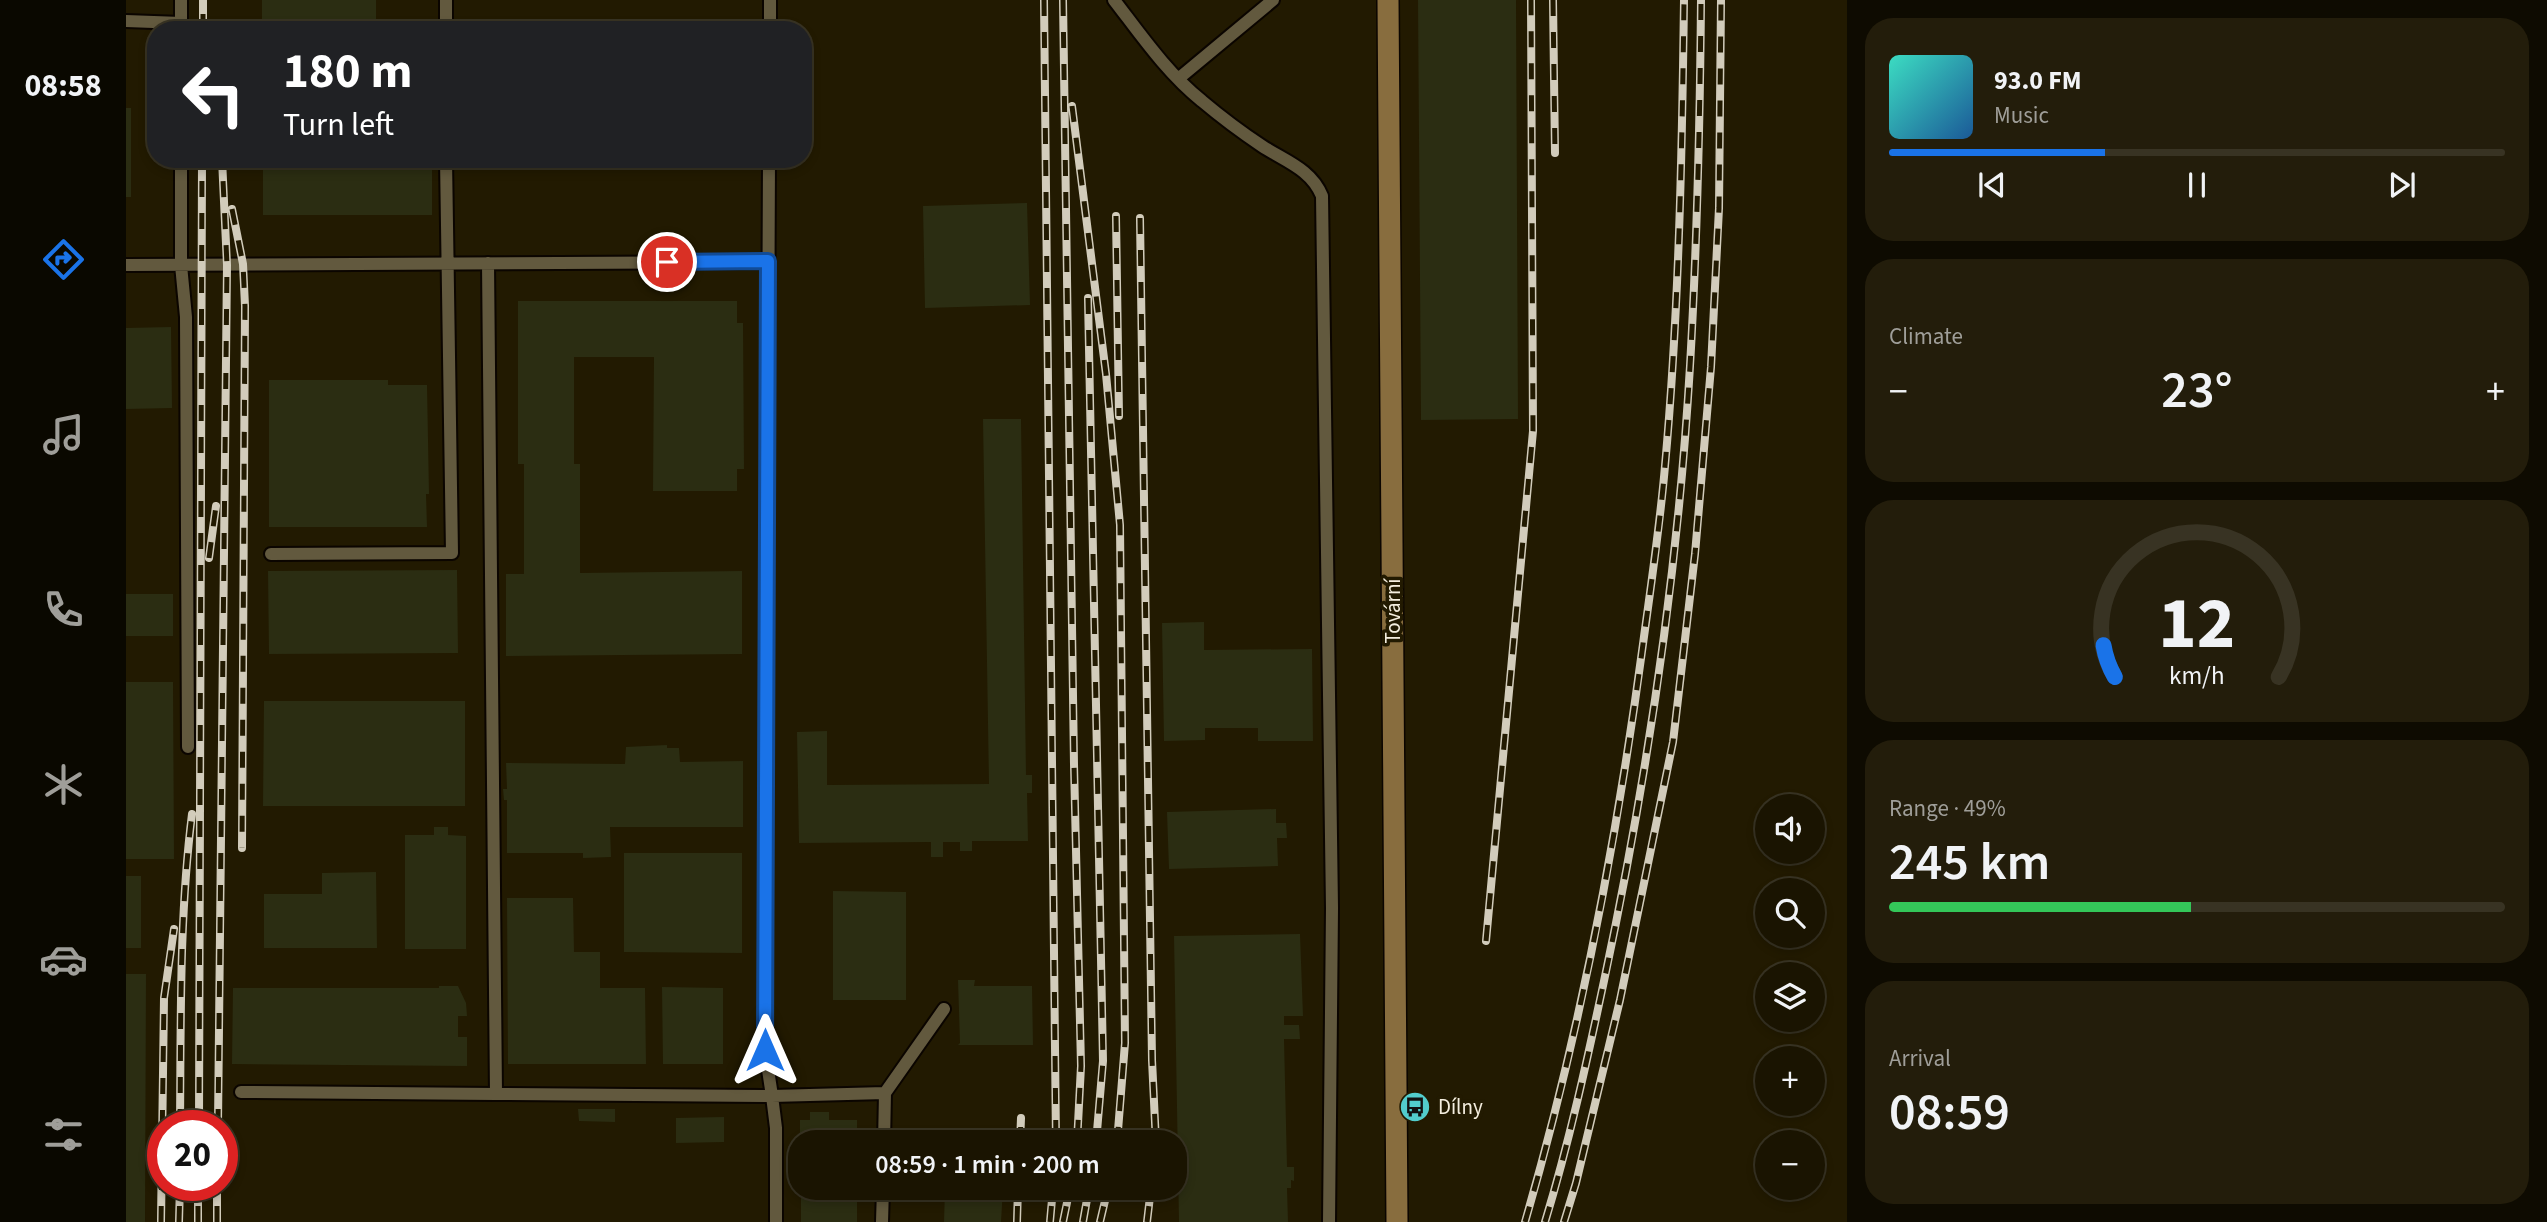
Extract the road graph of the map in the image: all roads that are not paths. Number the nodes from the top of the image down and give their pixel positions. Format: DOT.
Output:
graph roads {
  1 [pos="181,0"];
  2 [pos="446,0"];
  3 [pos="770,0"];
  4 [pos="1114,0"];
  5 [pos="1273,0"];
  6 [pos="1388,0"];
  7 [pos="126,21"];
  8 [pos="181,21"];
  9 [pos="446,21"];
  10 [pos="770,21"];
  11 [pos="147,23"];
  12 [pos="1178,79"];
  13 [pos="181,168"];
  14 [pos="446,168"];
  15 [pos="769,168"];
  16 [pos="768,261"];
  17 [pos="488,263"];
  18 [pos="446,264"];
  19 [pos="126,265"];
  20 [pos="181,265"];
  21 [pos="271,554"];
  22 [pos="188,747"];
  23 [pos="944,1009"];
  24 [pos="241,1092"];
  25 [pos="885,1093"];
  26 [pos="496,1094"];
  27 [pos="772,1096"];
  28 [pos="884,1130"];
  29 [pos="883,1200"];
  30 [pos="776,1222"];
  31 [pos="882,1222"];
  32 [pos="1329,1222"];
  33 [pos="1397,1222"];
  1 -- 8 [label="lane"];
  2 -- 9 [label="lane"];
  3 -- 10 [label="lane"];
  4 -- 12 [label="lane"];
  5 -- 12 [label="lane"];
  6 -- 33 [label="street, Tovární"];
  7 -- 11 [label="lane"];
  12 -- 32 [label="lane"];
  13 -- 20 [label="lane"];
  14 -- 18 [label="lane"];
  15 -- 16 [label="lane"];
  16 -- 17 [label="lane"];
  16 -- 27 [label="lane"];
  17 -- 18 [label="lane"];
  17 -- 26 [label="lane"];
  18 -- 20 [label="lane"];
  18 -- 21 [label="lane"];
  19 -- 20 [label="lane"];
  20 -- 22 [label="lane"];
  23 -- 25 [label="lane"];
  24 -- 26 [label="lane"];
  25 -- 27 [label="lane"];
  25 -- 28 [label="lane"];
  26 -- 27 [label="lane"];
  27 -- 30 [label="lane"];
  29 -- 31 [label="lane"];
}
